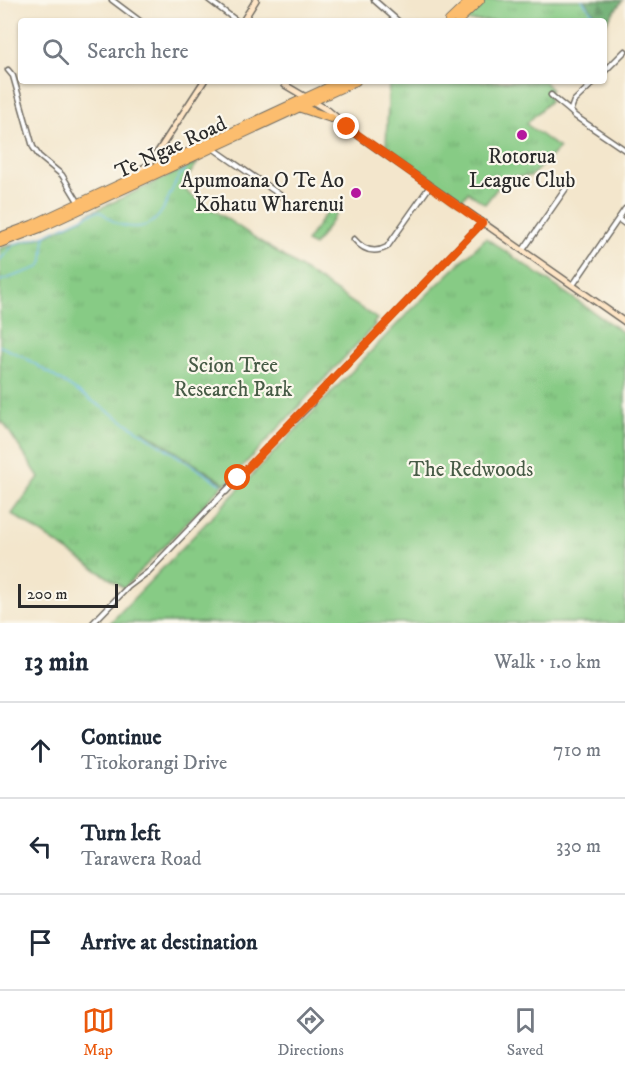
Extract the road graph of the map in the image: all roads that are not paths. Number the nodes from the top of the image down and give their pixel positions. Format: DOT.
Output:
graph roads {
  1 [pos="112,0"];
  2 [pos="209,0"];
  3 [pos="256,0"];
  4 [pos="374,0"];
  5 [pos="471,0"];
  6 [pos="480,0"];
  7 [pos="136,18"];
  8 [pos="233,18"];
  9 [pos="245,18"];
  10 [pos="395,18"];
  11 [pos="452,18"];
  12 [pos="461,18"];
  13 [pos="625,51"];
  14 [pos="607,69"];
  15 [pos="8,70"];
  16 [pos="202,84"];
  17 [pos="284,84"];
  18 [pos="337,84"];
  19 [pos="348,84"];
  20 [pos="592,84"];
  21 [pos="551,95"];
  22 [pos="308,100"];
  23 [pos="301,108"];
  24 [pos="571,109"];
  25 [pos="334,119"];
  26 [pos="161,148"];
  27 [pos="214,148"];
  28 [pos="625,150"];
  29 [pos="163,165"];
  30 [pos="121,184"];
  31 [pos="569,184"];
  32 [pos="430,186"];
  33 [pos="283,197"];
  34 [pos="80,206"];
  35 [pos="625,209"];
  36 [pos="618,219"];
  37 [pos="482,223"];
  38 [pos="625,224"];
  39 [pos="0,237"];
  40 [pos="354,239"];
  41 [pos="0,243"];
  42 [pos="523,250"];
  43 [pos="572,286"];
  44 [pos="625,322"];
  45 [pos="93,623"];
  1 -- 7 [label="street"];
  2 -- 8 [label="street"];
  3 -- 9 [label="main road"];
  4 -- 10 [label="street"];
  5 -- 11 [label="highway"];
  6 -- 12 [label="highway"];
  13 -- 14 [label="street"];
  15 -- 34 [label="street"];
  16 -- 26 [label="main road"];
  17 -- 22 [label="main road"];
  18 -- 22 [label="highway, Te Ngae Road"];
  19 -- 22 [label="highway, Te Ngae Road"];
  20 -- 24 [label="street"];
  21 -- 24 [label="street"];
  22 -- 23 [label="highway, Te Ngae Road"];
  22 -- 25 [label="main road"];
  22 -- 29 [label="highway, Te Ngae Road"];
  23 -- 25 [label="highway"];
  23 -- 27 [label="highway, Te Ngae Road"];
  24 -- 28 [label="street"];
  25 -- 32 [label="main road"];
  26 -- 29 [label="main road"];
  26 -- 30 [label="main road"];
  27 -- 33 [label="street"];
  27 -- 34 [label="highway, Te Ngae Road"];
  29 -- 30 [label="highway, Te Ngae Road"];
  30 -- 34 [label="highway, Te Ngae Road"];
  31 -- 42 [label="street"];
  32 -- 37 [label="main road"];
  32 -- 40 [label="street"];
  34 -- 39 [label="highway, Te Ngae Road"];
  34 -- 41 [label="highway, Te Ngae Road"];
  35 -- 36 [label="street"];
  36 -- 38 [label="street"];
  36 -- 43 [label="street"];
  37 -- 42 [label="main road"];
  37 -- 45 [label="street"];
  42 -- 43 [label="main road"];
  43 -- 44 [label="main road"];
}
